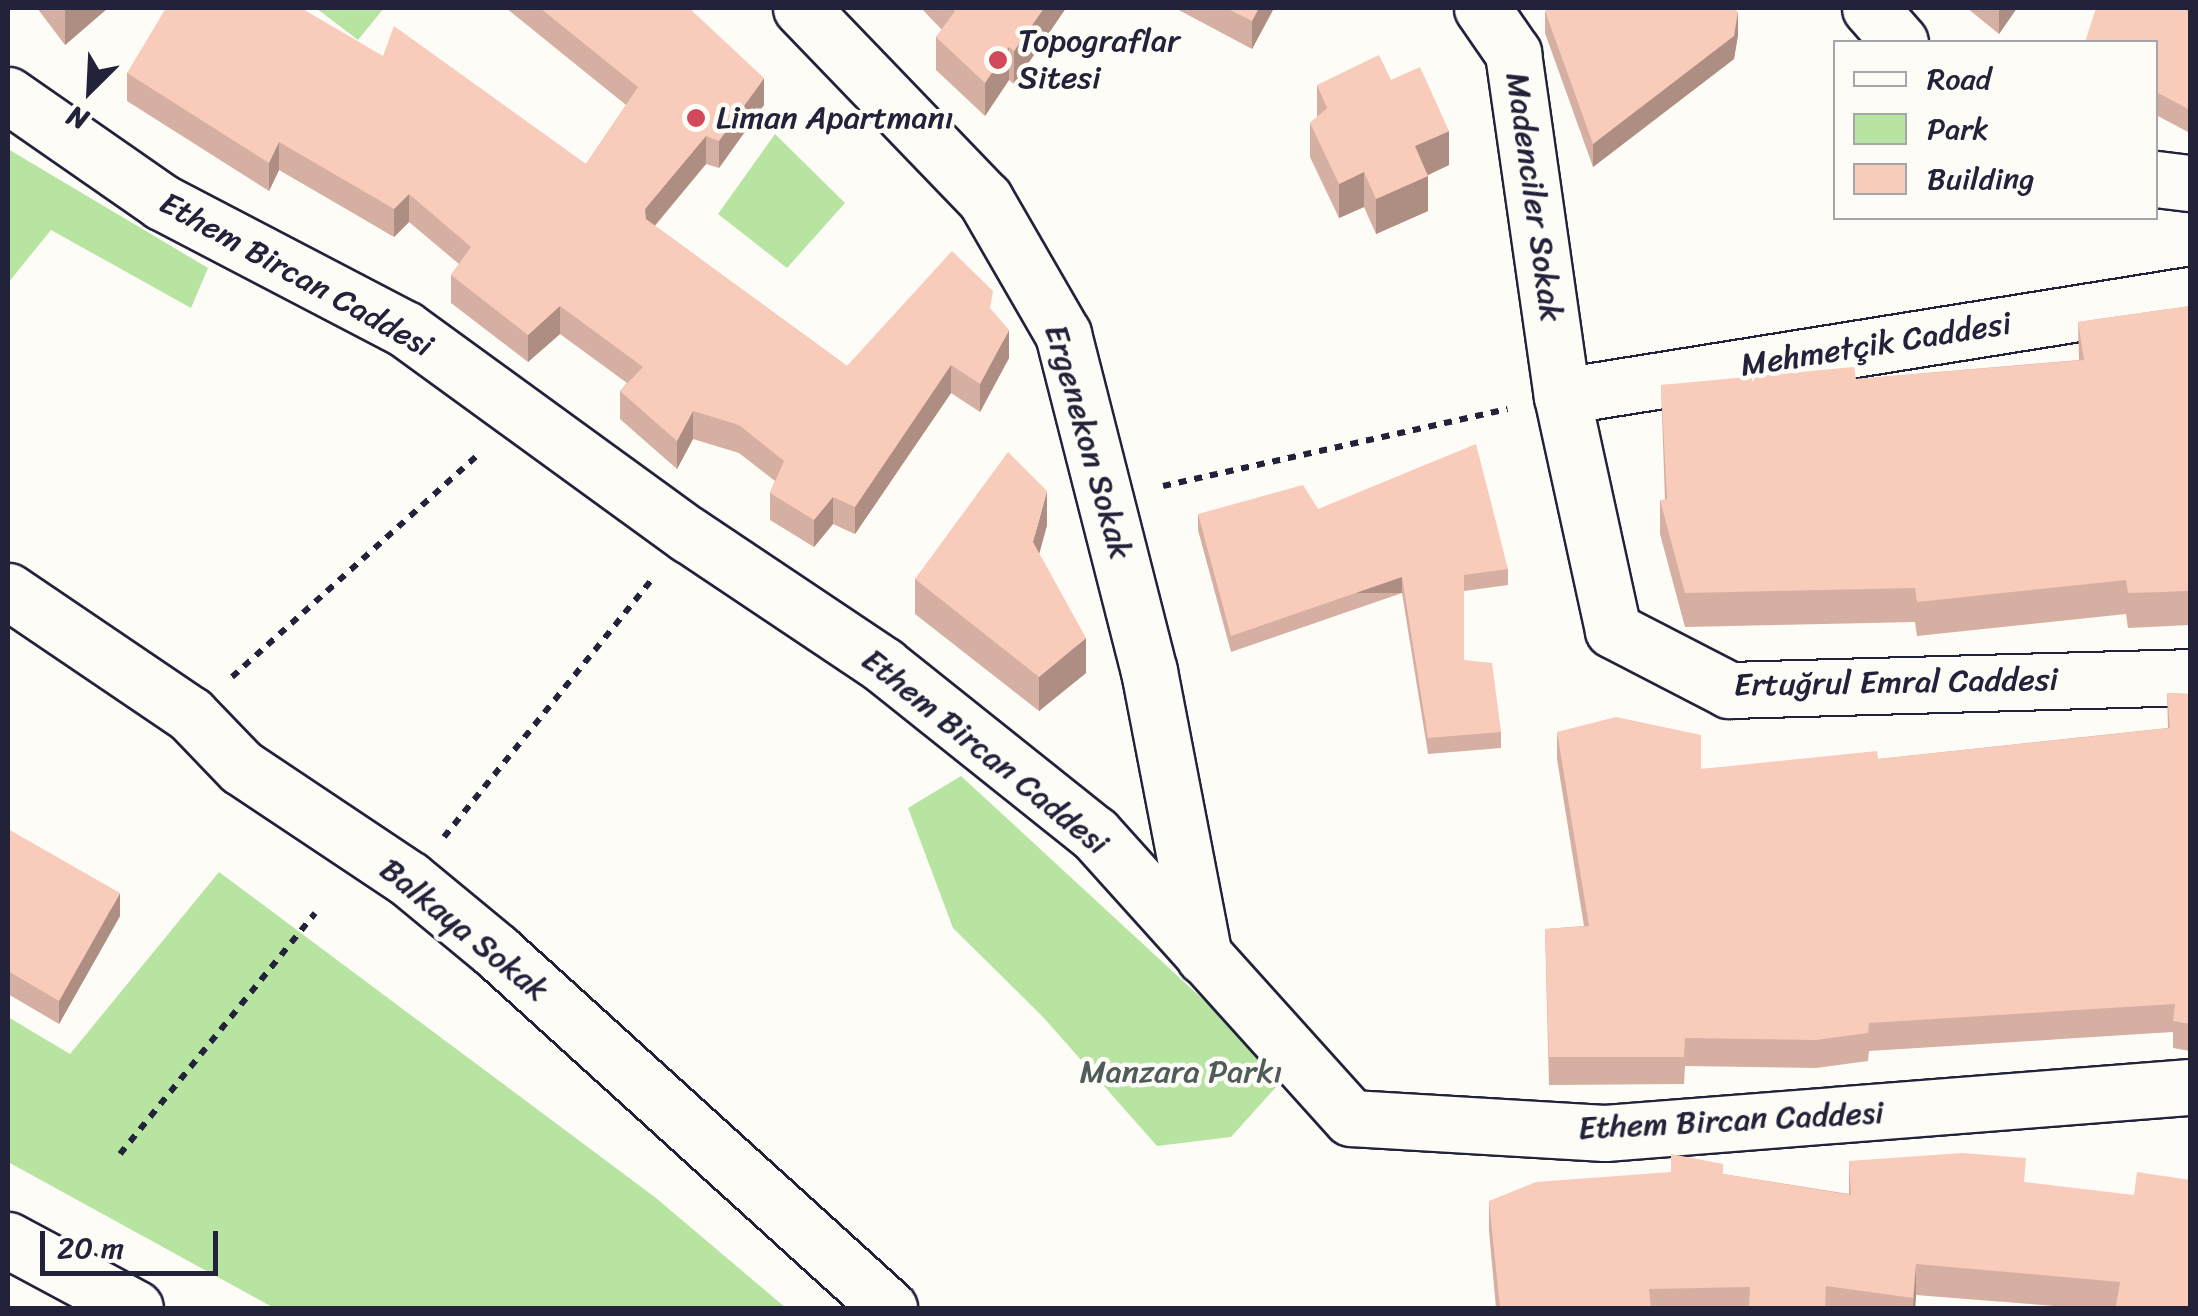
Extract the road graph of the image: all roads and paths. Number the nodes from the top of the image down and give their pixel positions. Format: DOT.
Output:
graph roads {
  1 [pos="801,8"];
  2 [pos="1482,8"];
  3 [pos="1870,8"];
  4 [pos="1898,40"];
  5 [pos="8,95"];
  6 [pos="2158,179"];
  7 [pos="2190,182"];
  8 [pos="2190,294"];
  9 [pos="1562,396"];
  10 [pos="542,427"];
  11 [pos="1108,499"];
  12 [pos="689,535"];
  13 [pos="8,590"];
  14 [pos="2190,677"];
  15 [pos="190,714"];
  16 [pos="409,880"];
  17 [pos="316,913"];
  18 [pos="1204,960"];
  19 [pos="2190,1088"];
  20 [pos="120,1154"];
  21 [pos="8,1240"];
  22 [pos="135,1308"];
  23 [pos="889,1308"];
  1 -- 11 [label="main road, Ergenekon Sokak"];
  2 -- 9 [label="main road, Madenciler Sokak"];
  3 -- 4 [label="main road"];
  5 -- 10 [label="main road, Ethem Bircan Caddesi"];
  6 -- 7 [label="main road"];
  8 -- 9 [label="main road, Mehmetçik Caddesi"];
  9 -- 11 [label="path"];
  9 -- 14 [label="main road, Ertuğrul Emral Caddesi"];
  10 -- 12 [label="main road, Ethem Bircan Caddesi"];
  10 -- 15 [label="path"];
  11 -- 18 [label="main road, Ergenekon Sokak"];
  12 -- 16 [label="path"];
  12 -- 18 [label="main road, Ethem Bircan Caddesi"];
  13 -- 15 [label="main road, Balkaya Sokak"];
  15 -- 16 [label="main road, Balkaya Sokak"];
  16 -- 23 [label="main road, Balkaya Sokak"];
  17 -- 20 [label="path"];
  18 -- 19 [label="main road, Ethem Bircan Caddesi"];
  21 -- 22 [label="main road"];
}
